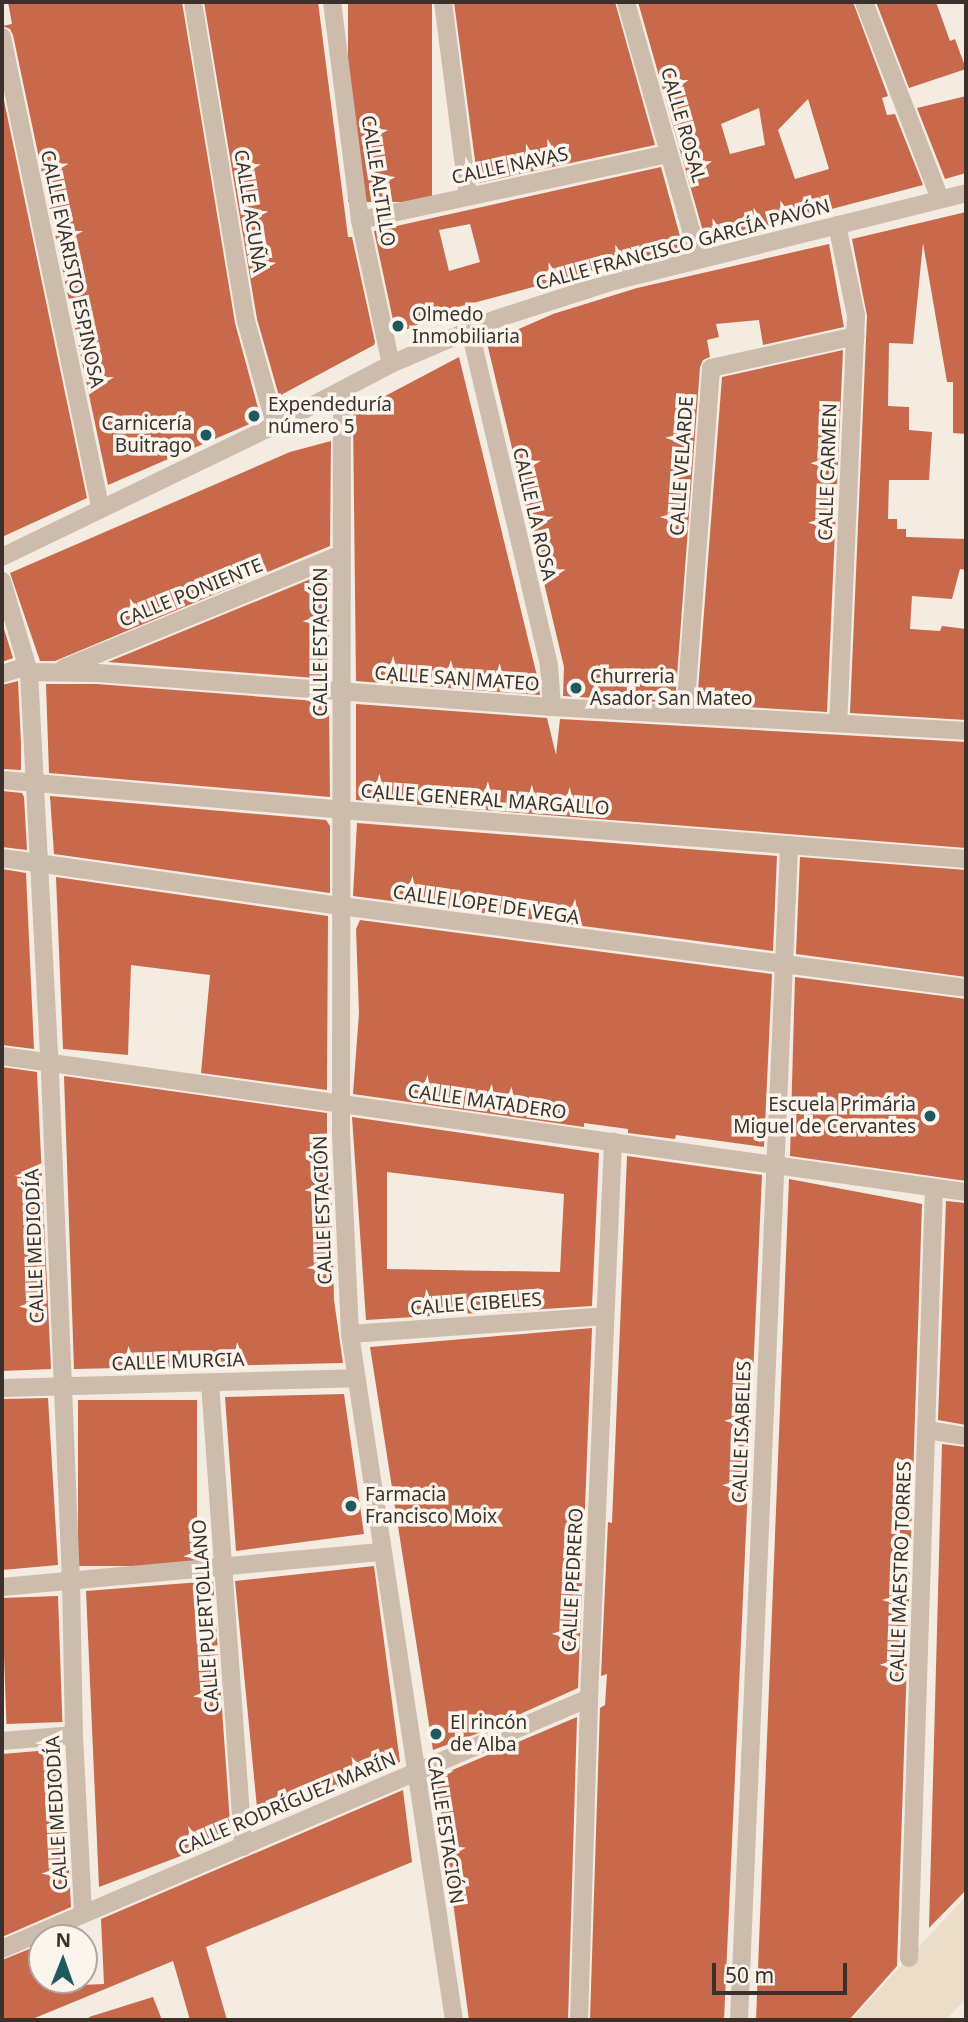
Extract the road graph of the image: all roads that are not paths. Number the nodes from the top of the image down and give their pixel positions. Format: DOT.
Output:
graph roads {
  1 [pos="193,2"];
  2 [pos="332,2"];
  3 [pos="443,2"];
  4 [pos="626,2"];
  5 [pos="864,2"];
  6 [pos="2,37"];
  7 [pos="669,154"];
  8 [pos="966,193"];
  9 [pos="468,196"];
  10 [pos="940,199"];
  11 [pos="360,220"];
  12 [pos="837,225"];
  13 [pos="699,259"];
  14 [pos="470,331"];
  15 [pos="855,336"];
  16 [pos="391,365"];
  17 [pos="342,390"];
  18 [pos="275,425"];
  19 [pos="101,509"];
  20 [pos="342,554"];
  21 [pos="2,557"];
  22 [pos="2,581"];
  23 [pos="28,669"];
  24 [pos="56,671"];
  25 [pos="2,674"];
  26 [pos="342,692"];
  27 [pos="552,707"];
  28 [pos="685,715"];
  29 [pos="838,723"];
  30 [pos="966,731"];
  31 [pos="2,780"];
  32 [pos="34,783"];
  33 [pos="342,810"];
  34 [pos="789,845"];
  35 [pos="2,858"];
  36 [pos="966,859"];
  37 [pos="38,863"];
  38 [pos="341,906"];
  39 [pos="785,966"];
  40 [pos="966,988"];
  41 [pos="2,1056"];
  42 [pos="49,1063"];
  43 [pos="341,1102"];
  44 [pos="613,1142"];
  45 [pos="774,1164"];
  46 [pos="934,1188"];
  47 [pos="966,1192"];
  48 [pos="606,1317"];
  49 [pos="350,1334"];
  50 [pos="355,1378"];
  51 [pos="210,1383"];
  52 [pos="61,1387"];
  53 [pos="2,1388"];
  54 [pos="927,1430"];
  55 [pos="966,1436"];
  56 [pos="382,1552"];
  57 [pos="224,1567"];
  58 [pos="71,1581"];
  59 [pos="2,1587"];
  60 [pos="589,1698"];
  61 [pos="74,1735"];
  62 [pos="2,1741"];
  63 [pos="414,1773"];
  64 [pos="243,1847"];
  65 [pos="83,1914"];
  66 [pos="2,1949"];
  67 [pos="909,1958"];
  68 [pos="454,2020"];
  69 [pos="579,2020"];
  70 [pos="739,2020"];
  1 -- 18 [label="street, CALLE ACUÑA"];
  2 -- 11 [label="street, CALLE ALTILLO"];
  3 -- 9 [label="street"];
  4 -- 7 [label="street, CALLE ROSAL"];
  5 -- 10 [label="street"];
  6 -- 19 [label="street, CALLE EVARISTO ESPINOSA"];
  7 -- 9 [label="street, CALLE NAVAS"];
  7 -- 13 [label="street, CALLE ROSAL"];
  8 -- 10 [label="street, CALLE FRANCISCO GARCÍA PAVÓN"];
  9 -- 11 [label="street, CALLE NAVAS"];
  10 -- 12 [label="street, CALLE FRANCISCO GARCÍA PAVÓN"];
  11 -- 16 [label="street, CALLE ALTILLO"];
  12 -- 13 [label="street, CALLE FRANCISCO GARCÍA PAVÓN"];
  12 -- 15 [label="street, CALLE CARMEN"];
  13 -- 14 [label="street, CALLE FRANCISCO GARCÍA PAVÓN"];
  14 -- 16 [label="street, CALLE FRANCISCO GARCÍA PAVÓN"];
  14 -- 27 [label="street, CALLE LA ROSA"];
  15 -- 28 [label="street, CALLE VELARDE"];
  15 -- 29 [label="street, CALLE CARMEN"];
  16 -- 17 [label="street, CALLE FRANCISCO GARCÍA PAVÓN"];
  17 -- 18 [label="street, CALLE FRANCISCO GARCÍA PAVÓN"];
  17 -- 20 [label="street, CALLE ESTACIÓN"];
  18 -- 19 [label="street, CALLE FRANCISCO GARCÍA PAVÓN"];
  19 -- 21 [label="street, CALLE FRANCISCO GARCÍA PAVÓN"];
  20 -- 24 [label="street, CALLE PONIENTE"];
  20 -- 26 [label="street, CALLE ESTACIÓN"];
  22 -- 23 [label="street, CALLE MEDIODÍA"];
  23 -- 24 [label="street, CALLE SAN MATEO"];
  23 -- 25 [label="street, CALLE SAN MATEO"];
  23 -- 32 [label="street, CALLE MEDIODÍA"];
  24 -- 26 [label="street, CALLE SAN MATEO"];
  26 -- 27 [label="street, CALLE SAN MATEO"];
  26 -- 33 [label="street, CALLE ESTACIÓN"];
  27 -- 28 [label="street, CALLE SAN MATEO"];
  28 -- 29 [label="street, CALLE SAN MATEO"];
  29 -- 30 [label="street, CALLE SAN MATEO"];
  31 -- 32 [label="street, CALLE GENERAL MARGALLO"];
  32 -- 33 [label="street, CALLE GENERAL MARGALLO"];
  32 -- 37 [label="street, CALLE MEDIODÍA"];
  33 -- 34 [label="street, CALLE GENERAL MARGALLO"];
  33 -- 38 [label="street, CALLE ESTACIÓN"];
  34 -- 36 [label="street, CALLE GENERAL MARGALLO"];
  34 -- 39 [label="street, CALLE ISABELES"];
  35 -- 37 [label="street, CALLE LOPE DE VEGA"];
  37 -- 38 [label="street, CALLE LOPE DE VEGA"];
  37 -- 42 [label="street, CALLE MEDIODÍA"];
  38 -- 39 [label="street, CALLE LOPE DE VEGA"];
  38 -- 43 [label="street, CALLE ESTACIÓN"];
  39 -- 40 [label="street, CALLE LOPE DE VEGA"];
  39 -- 45 [label="street, CALLE ISABELES"];
  41 -- 42 [label="street, CALLE MATADERO"];
  42 -- 43 [label="street, CALLE MATADERO"];
  42 -- 52 [label="street, CALLE MEDIODÍA"];
  43 -- 44 [label="street, CALLE MATADERO"];
  43 -- 49 [label="street, CALLE ESTACIÓN"];
  44 -- 45 [label="street, CALLE MATADERO"];
  44 -- 48 [label="street, CALLE PEDRERO"];
  45 -- 46 [label="street, CALLE MATADERO"];
  45 -- 70 [label="street, CALLE ISABELES"];
  46 -- 47 [label="street, CALLE MATADERO"];
  46 -- 54 [label="street, CALLE MAESTRO TORRES"];
  48 -- 49 [label="street, CALLE CIBELES"];
  48 -- 60 [label="street, CALLE PEDRERO"];
  49 -- 50 [label="street, CALLE ESTACIÓN"];
  50 -- 51 [label="street, CALLE MURCIA"];
  50 -- 56 [label="street, CALLE ESTACIÓN"];
  51 -- 52 [label="street, CALLE MURCIA"];
  51 -- 57 [label="street, CALLE PUERTOLLANO"];
  52 -- 53 [label="street, CALLE MURCIA"];
  52 -- 58 [label="street, CALLE MEDIODÍA"];
  54 -- 55 [label="street"];
  54 -- 67 [label="street, CALLE MAESTRO TORRES"];
  56 -- 57 [label="street"];
  56 -- 63 [label="street, CALLE ESTACIÓN"];
  57 -- 58 [label="street"];
  57 -- 64 [label="street, CALLE PUERTOLLANO"];
  58 -- 59 [label="street"];
  58 -- 61 [label="street, CALLE MEDIODÍA"];
  60 -- 63 [label="street, CALLE RODRÍGUEZ MARÍN"];
  60 -- 69 [label="street, CALLE PEDRERO"];
  61 -- 62 [label="street"];
  61 -- 65 [label="street, CALLE MEDIODÍA"];
  63 -- 64 [label="street, CALLE RODRÍGUEZ MARÍN"];
  63 -- 68 [label="street, CALLE ESTACIÓN"];
  64 -- 65 [label="street, CALLE RODRÍGUEZ MARÍN"];
  65 -- 66 [label="street, CALLE RODRÍGUEZ MARÍN"];
}
